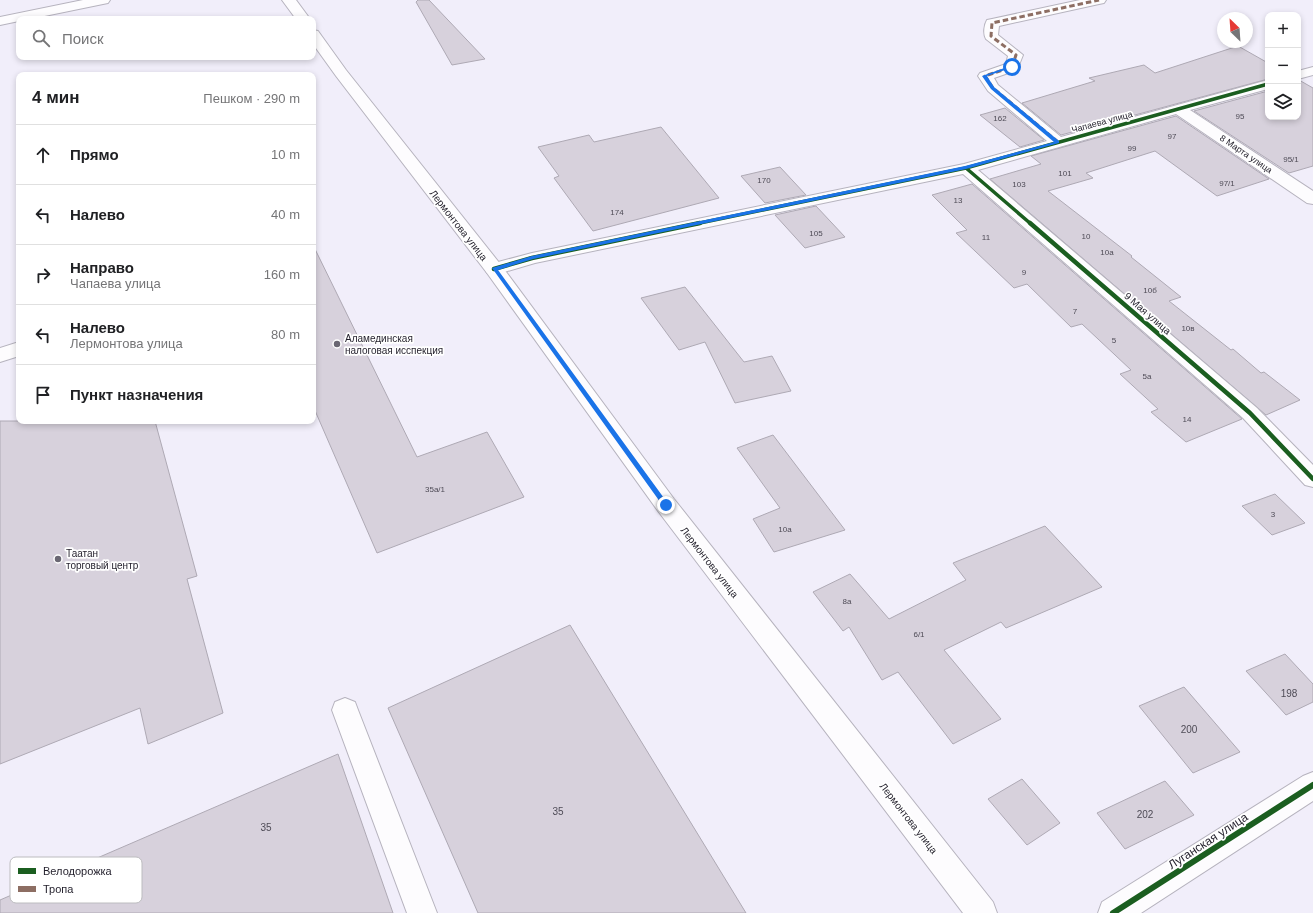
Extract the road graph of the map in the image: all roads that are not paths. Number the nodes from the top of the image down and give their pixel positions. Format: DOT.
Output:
graph roads {
  1 [pos="103,0"];
  2 [pos="289,0"];
  3 [pos="1099,0"];
  4 [pos="25,16"];
  5 [pos="300,16"];
  6 [pos="16,18"];
  7 [pos="0,21"];
  8 [pos="316,38"];
  9 [pos="1313,71"];
  10 [pos="1301,74"];
  11 [pos="1265,85"];
  12 [pos="1178,109"];
  13 [pos="1058,142"];
  14 [pos="966,168"];
  15 [pos="1313,199"];
  16 [pos="494,269"];
  17 [pos="16,351"];
  18 [pos="0,355"];
  19 [pos="1313,478"];
  20 [pos="345,710"];
  21 [pos="1313,785"];
  22 [pos="422,913"];
  23 [pos="982,913"];
  24 [pos="1113,913"];
  1 -- 4 [label="street"];
  2 -- 5 [label="street"];
  3 -- 13 [label="street"];
  6 -- 7 [label="street"];
  8 -- 16 [label="street, Лермонтова улица"];
  9 -- 10 [label="street"];
  11 -- 12 [label="street, Чапаева улица"];
  12 -- 13 [label="street, Чапаева улица"];
  12 -- 15 [label="street, 8 Марта улица"];
  13 -- 14 [label="street, Чапаева улица"];
  14 -- 16 [label="street, Чапаева улица"];
  14 -- 19 [label="street, 9 Мая улица"];
  16 -- 23 [label="street, Лермонтова улица"];
  17 -- 18 [label="street"];
  20 -- 22 [label="street"];
  21 -- 24 [label="street, Луганская улица"];
}
